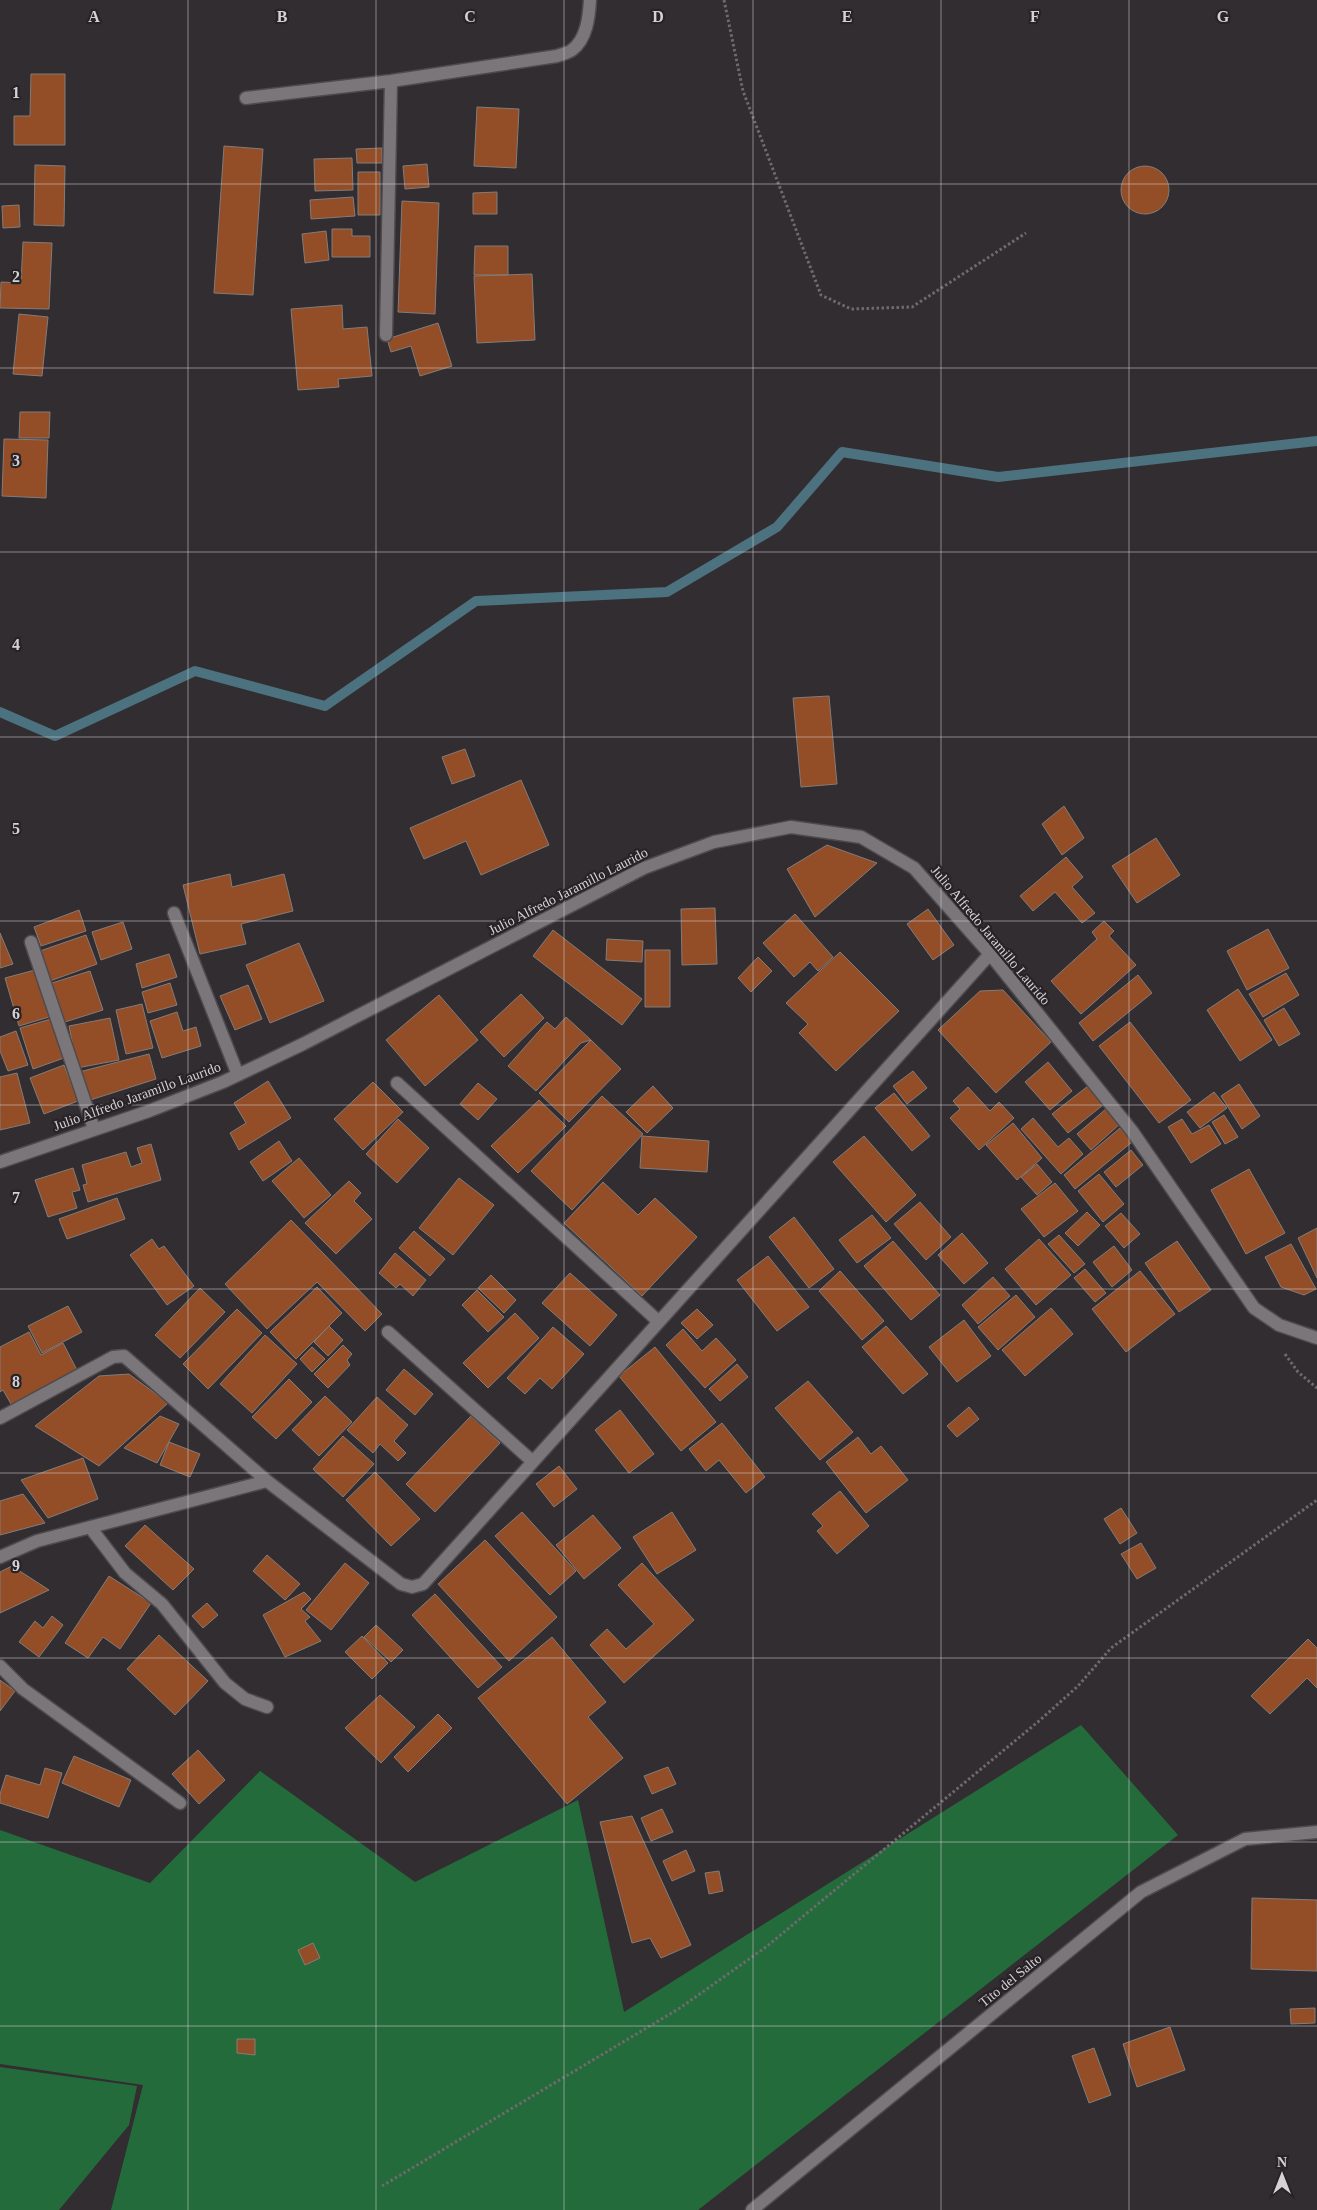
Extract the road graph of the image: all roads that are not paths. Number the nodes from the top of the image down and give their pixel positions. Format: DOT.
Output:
graph roads {
  1 [pos="590,0"];
  2 [pos="391,81"];
  3 [pos="246,98"];
  4 [pos="386,335"];
  5 [pos="174,913"];
  6 [pos="31,942"];
  7 [pos="990,954"];
  8 [pos="238,1075"];
  9 [pos="397,1083"];
  10 [pos="94,1129"];
  11 [pos="0,1162"];
  12 [pos="658,1321"];
  13 [pos="388,1332"];
  14 [pos="1317,1338"];
  15 [pos="0,1418"];
  16 [pos="532,1461"];
  17 [pos="267,1481"];
  18 [pos="90,1528"];
  19 [pos="0,1557"];
  20 [pos="0,1666"];
  21 [pos="268,1707"];
  22 [pos="180,1803"];
  23 [pos="1317,1832"];
  24 [pos="752,2210"];
  1 -- 2 [label="street"];
  2 -- 3 [label="street"];
  2 -- 4 [label="street"];
  5 -- 8 [label="street"];
  6 -- 10 [label="street"];
  7 -- 8 [label="street, Julio Alfredo Jaramillo Laurido"];
  7 -- 12 [label="street"];
  7 -- 14 [label="street, Julio Alfredo Jaramillo Laurido"];
  8 -- 10 [label="street, Julio Alfredo Jaramillo Laurido"];
  9 -- 12 [label="street"];
  10 -- 11 [label="street, Julio Alfredo Jaramillo Laurido"];
  12 -- 16 [label="street"];
  13 -- 16 [label="street"];
  15 -- 17 [label="street"];
  16 -- 17 [label="street"];
  17 -- 18 [label="street"];
  18 -- 19 [label="street"];
  18 -- 21 [label="street"];
  20 -- 22 [label="street"];
  23 -- 24 [label="street, Tito del Salto"];
}
